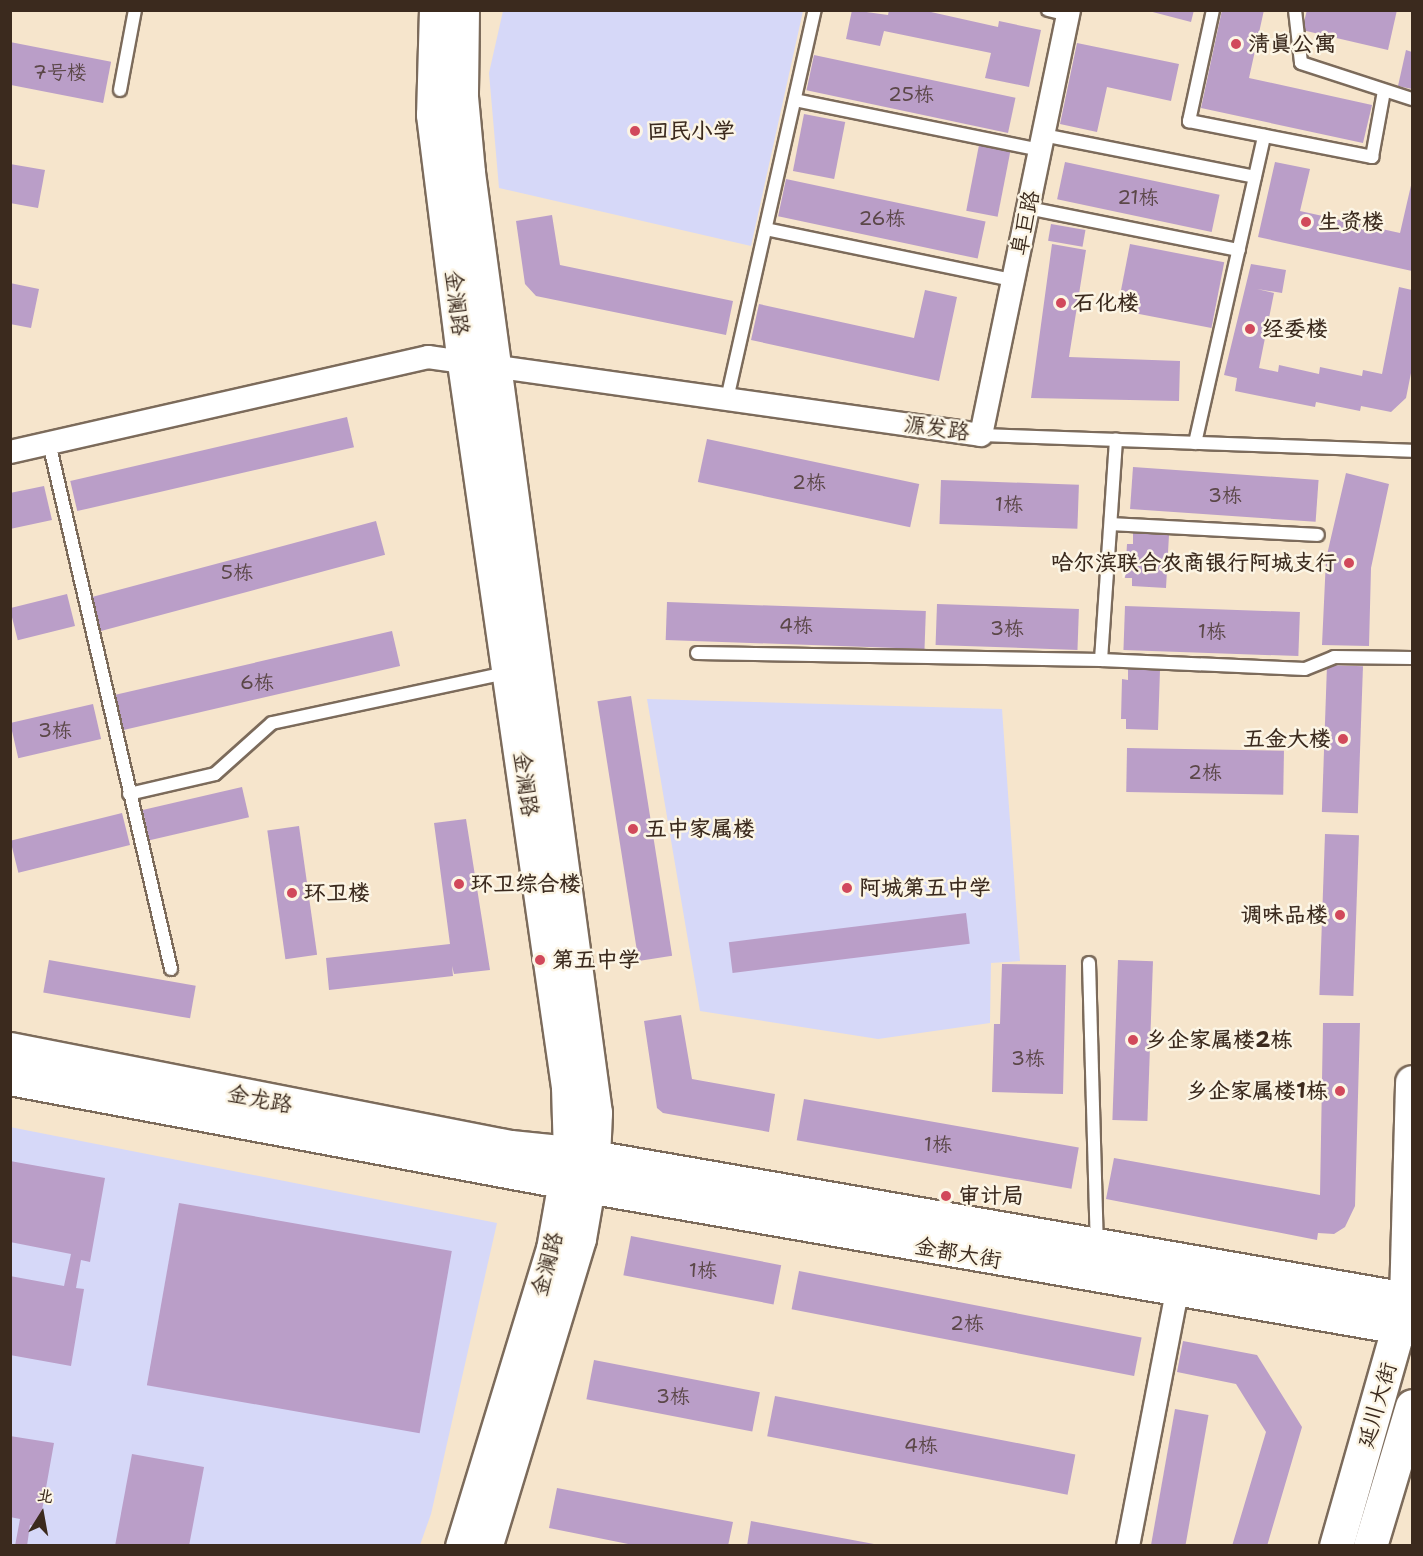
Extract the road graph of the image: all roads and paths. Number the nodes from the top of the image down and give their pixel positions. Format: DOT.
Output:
graph roads {
  1 [pos="135,10"];
  2 [pos="436,10"];
  3 [pos="463,10"];
  4 [pos="815,10"];
  5 [pos="1213,10"];
  6 [pos="1295,10"];
  7 [pos="1062,12"];
  8 [pos="120,90"];
  9 [pos="1384,92"];
  10 [pos="1413,99"];
  11 [pos="795,100"];
  12 [pos="1264,136"];
  13 [pos="1042,142"];
  14 [pos="1255,177"];
  15 [pos="1028,208"];
  16 [pos="766,229"];
  17 [pos="1239,250"];
  18 [pos="1013,280"];
  19 [pos="479,365"];
  20 [pos="727,399"];
  21 [pos="981,435"];
  22 [pos="1116,440"];
  23 [pos="49,443"];
  24 [pos="1195,443"];
  25 [pos="1413,451"];
  26 [pos="10,452"];
  27 [pos="1111,524"];
  28 [pos="1318,535"];
  29 [pos="697,653"];
  30 [pos="1413,658"];
  31 [pos="1101,660"];
  32 [pos="510,672"];
  33 [pos="129,794"];
  34 [pos="1089,963"];
  35 [pos="171,969"];
  36 [pos="10,1049"];
  37 [pos="10,1079"];
  38 [pos="1413,1082"];
  39 [pos="508,1158"];
  40 [pos="580,1170"];
  41 [pos="1096,1246"];
  42 [pos="1177,1292"];
  43 [pos="1407,1315"];
  44 [pos="1413,1406"];
  45 [pos="462,1545"];
  46 [pos="487,1545"];
  47 [pos="1128,1545"];
  48 [pos="1335,1545"];
  49 [pos="1370,1545"];
  1 -- 8 [label="lane"];
  2 -- 19 [label="street, 金澜路"];
  3 -- 19 [label="street, 金澜路"];
  4 -- 11 [label="lane"];
  5 -- 12 [label="lane"];
  6 -- 9 [label="lane"];
  7 -- 13 [label="street, 阜巨路"];
  9 -- 10 [label="lane"];
  9 -- 12 [label="lane"];
  11 -- 13 [label="lane"];
  11 -- 16 [label="lane"];
  12 -- 14 [label="lane"];
  13 -- 14 [label="lane"];
  13 -- 15 [label="street, 阜巨路"];
  14 -- 17 [label="lane"];
  15 -- 17 [label="lane"];
  15 -- 18 [label="street, 阜巨路"];
  16 -- 18 [label="lane"];
  16 -- 20 [label="lane"];
  17 -- 24 [label="lane"];
  18 -- 21 [label="street, 阜巨路"];
  19 -- 20 [label="street, 源发路"];
  19 -- 23 [label="street, 源发路"];
  19 -- 32 [label="street, 金澜路"];
  19 -- 40 [label="street, 金澜路"];
  20 -- 21 [label="street, 源发路"];
  21 -- 22 [label="lane, 源发路"];
  22 -- 24 [label="lane, 源发路"];
  22 -- 27 [label="lane"];
  23 -- 26 [label="street, 源发路"];
  23 -- 33 [label="lane"];
  24 -- 25 [label="lane, 源发路"];
  27 -- 28 [label="lane"];
  27 -- 31 [label="lane"];
  29 -- 31 [label="lane"];
  30 -- 31 [label="lane"];
  32 -- 33 [label="lane"];
  32 -- 40 [label="street, 金澜路"];
  33 -- 35 [label="lane"];
  34 -- 41 [label="lane"];
  36 -- 39 [label="street, 金龙路"];
  37 -- 39 [label="street, 金龙路"];
  38 -- 43 [label="main road, 延川大街"];
  39 -- 40 [label="street, 金都大街"];
  40 -- 41 [label="street, 金都大街"];
  40 -- 42 [label="street, 金都大街"];
  40 -- 45 [label="street, 金澜路"];
  40 -- 46 [label="street, 金澜路"];
  41 -- 43 [label="street, 金都大街"];
  42 -- 43 [label="street, 金都大街"];
  42 -- 47 [label="street"];
  43 -- 48 [label="main road, 延川大街"];
  44 -- 49 [label="main road, 延川大街"];
}
